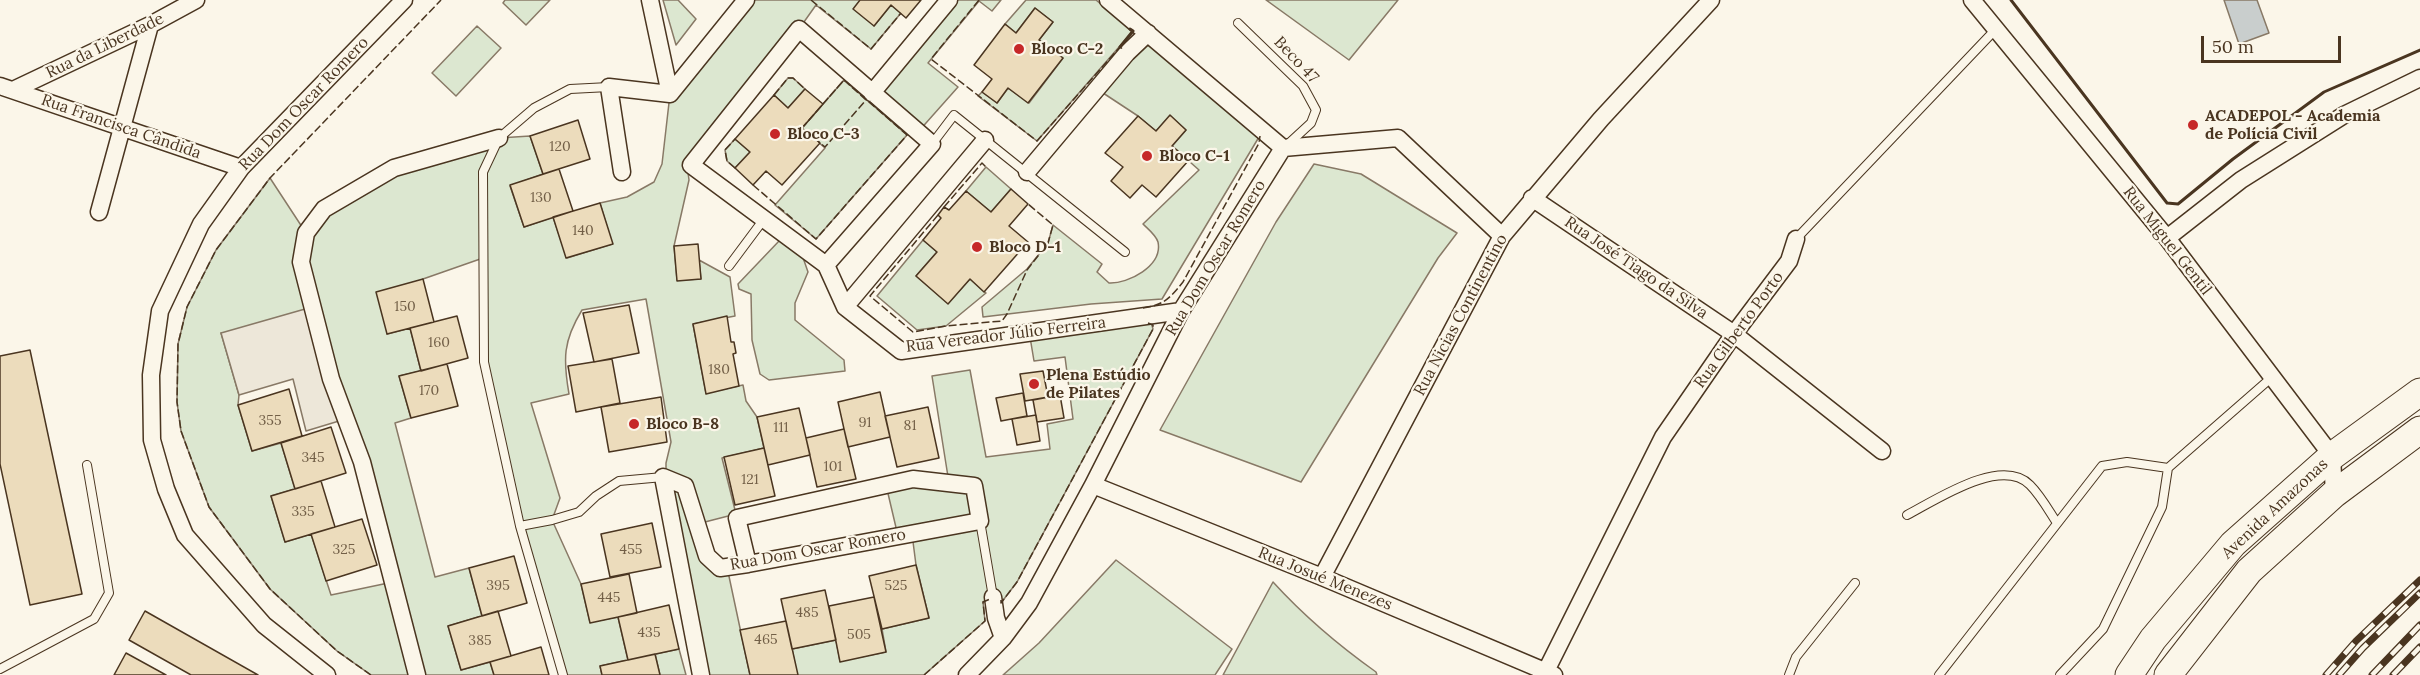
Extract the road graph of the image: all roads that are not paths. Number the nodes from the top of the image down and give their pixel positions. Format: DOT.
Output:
graph roads {
  1 [pos="196,0"];
  2 [pos="404,0"];
  3 [pos="650,0"];
  4 [pos="746,0"];
  5 [pos="949,0"];
  6 [pos="1108,0"];
  7 [pos="1711,0"];
  8 [pos="1972,0"];
  9 [pos="1238,22"];
  10 [pos="150,25"];
  11 [pos="1995,30"];
  12 [pos="1148,33"];
  13 [pos="2420,78"];
  14 [pos="609,87"];
  15 [pos="6,88"];
  16 [pos="872,93"];
  17 [pos="670,94"];
  18 [pos="122,128"];
  19 [pos="499,138"];
  20 [pos="985,140"];
  21 [pos="932,144"];
  22 [pos="1283,148"];
  23 [pos="241,168"];
  24 [pos="622,172"];
  25 [pos="1027,172"];
  26 [pos="1532,198"];
  27 [pos="99,212"];
  28 [pos="764,219"];
  29 [pos="1502,236"];
  30 [pos="2167,238"];
  31 [pos="1796,239"];
  32 [pos="1125,252"];
  33 [pos="729,266"];
  34 [pos="826,266"];
  35 [pos="845,307"];
  36 [pos="1181,311"];
  37 [pos="1734,334"];
  38 [pos="2271,378"];
  39 [pos="2420,392"];
  40 [pos="2420,430"];
  41 [pos="1882,451"];
  42 [pos="2332,456"];
  43 [pos="87,465"];
  44 [pos="2168,468"];
  45 [pos="663,477"];
  46 [pos="1094,485"];
  47 [pos="2334,494"];
  48 [pos="1907,515"];
  49 [pos="980,521"];
  50 [pos="2058,523"];
  51 [pos="520,526"];
  52 [pos="748,564"];
  53 [pos="1322,577"];
  54 [pos="1855,583"];
  55 [pos="993,597"];
  56 [pos="1003,638"];
  57 [pos="0,669"];
  58 [pos="1548,674"];
  59 [pos="327,675"];
  60 [pos="417,675"];
  61 [pos="563,675"];
  62 [pos="701,675"];
  63 [pos="967,675"];
  64 [pos="1789,675"];
  65 [pos="1939,675"];
  66 [pos="2060,675"];
  67 [pos="2128,675"];
  68 [pos="2168,675"];
  1 -- 10 [label="street, Rua da Liberdade"];
  2 -- 23 [label="street, Rua Dom Oscar Romero"];
  3 -- 17 [label="street"];
  4 -- 17 [label="street"];
  5 -- 16 [label="street"];
  6 -- 12 [label="street"];
  7 -- 26 [label="street, Rua Nicias Continentino"];
  8 -- 11 [label="street, Rua Miguel Gentil"];
  9 -- 22 [label="lane, Beco 47"];
  10 -- 15 [label="street, Rua da Liberdade"];
  10 -- 18 [label="street"];
  11 -- 30 [label="street, Rua Miguel Gentil"];
  11 -- 31 [label="lane, Rua Gilberto Porto"];
  12 -- 22 [label="street"];
  12 -- 25 [label="street"];
  13 -- 30 [label="street"];
  14 -- 17 [label="street"];
  14 -- 19 [label="lane"];
  14 -- 24 [label="street"];
  15 -- 18 [label="street, Rua Francisca Cândida"];
  16 -- 21 [label="street, Rua Vereador Júlio Ferreira"];
  16 -- 28 [label="street, Rua Vereador Júlio Ferreira"];
  18 -- 23 [label="street, Rua Francisca Cândida"];
  18 -- 27 [label="street"];
  19 -- 51 [label="lane"];
  19 -- 60 [label="street"];
  20 -- 21 [label="lane"];
  20 -- 25 [label="lane"];
  20 -- 35 [label="street"];
  21 -- 34 [label="street"];
  22 -- 29 [label="street"];
  22 -- 36 [label="street, Rua Dom Oscar Romero"];
  23 -- 59 [label="street, Rua Dom Oscar Romero"];
  25 -- 32 [label="lane"];
  26 -- 29 [label="street, Rua Nicias Continentino"];
  26 -- 37 [label="street, Rua José Tiago da Silva"];
  28 -- 33 [label="lane"];
  28 -- 34 [label="street, Rua Vereador Júlio Ferreira"];
  29 -- 53 [label="street, Rua Nicias Continentino"];
  30 -- 38 [label="street, Rua Miguel Gentil"];
  31 -- 37 [label="street, Rua Gilberto Porto"];
  34 -- 35 [label="street, Rua Vereador Júlio Ferreira"];
  35 -- 36 [label="street, Rua Vereador Júlio Ferreira"];
  36 -- 46 [label="street, Rua Dom Oscar Romero"];
  37 -- 41 [label="street, Rua José Tiago da Silva"];
  37 -- 58 [label="street, Rua Gilberto Porto"];
  38 -- 42 [label="street, Rua Miguel Gentil"];
  38 -- 44 [label="lane"];
  39 -- 42 [label="main road, Avenida Amazonas"];
  40 -- 47 [label="main road, Avenida Amazonas"];
  42 -- 47 [label="street"];
  42 -- 67 [label="main road, Avenida Amazonas"];
  43 -- 57 [label="lane"];
  44 -- 50 [label="lane"];
  44 -- 66 [label="lane"];
  45 -- 51 [label="lane"];
  45 -- 52 [label="street, Rua Dom Oscar Romero"];
  45 -- 62 [label="street"];
  46 -- 53 [label="street, Rua Josué Menezes"];
  46 -- 56 [label="street, Rua Dom Oscar Romero"];
  47 -- 68 [label="main road, Avenida Amazonas"];
  48 -- 50 [label="lane"];
  49 -- 52 [label="street, Rua Dom Oscar Romero"];
  49 -- 52 [label="street"];
  49 -- 55 [label="lane"];
  50 -- 65 [label="lane"];
  51 -- 61 [label="lane"];
  53 -- 58 [label="street, Rua Josué Menezes"];
  54 -- 64 [label="lane"];
  55 -- 56 [label="street"];
  56 -- 63 [label="street, Rua Dom Oscar Romero"];
}
